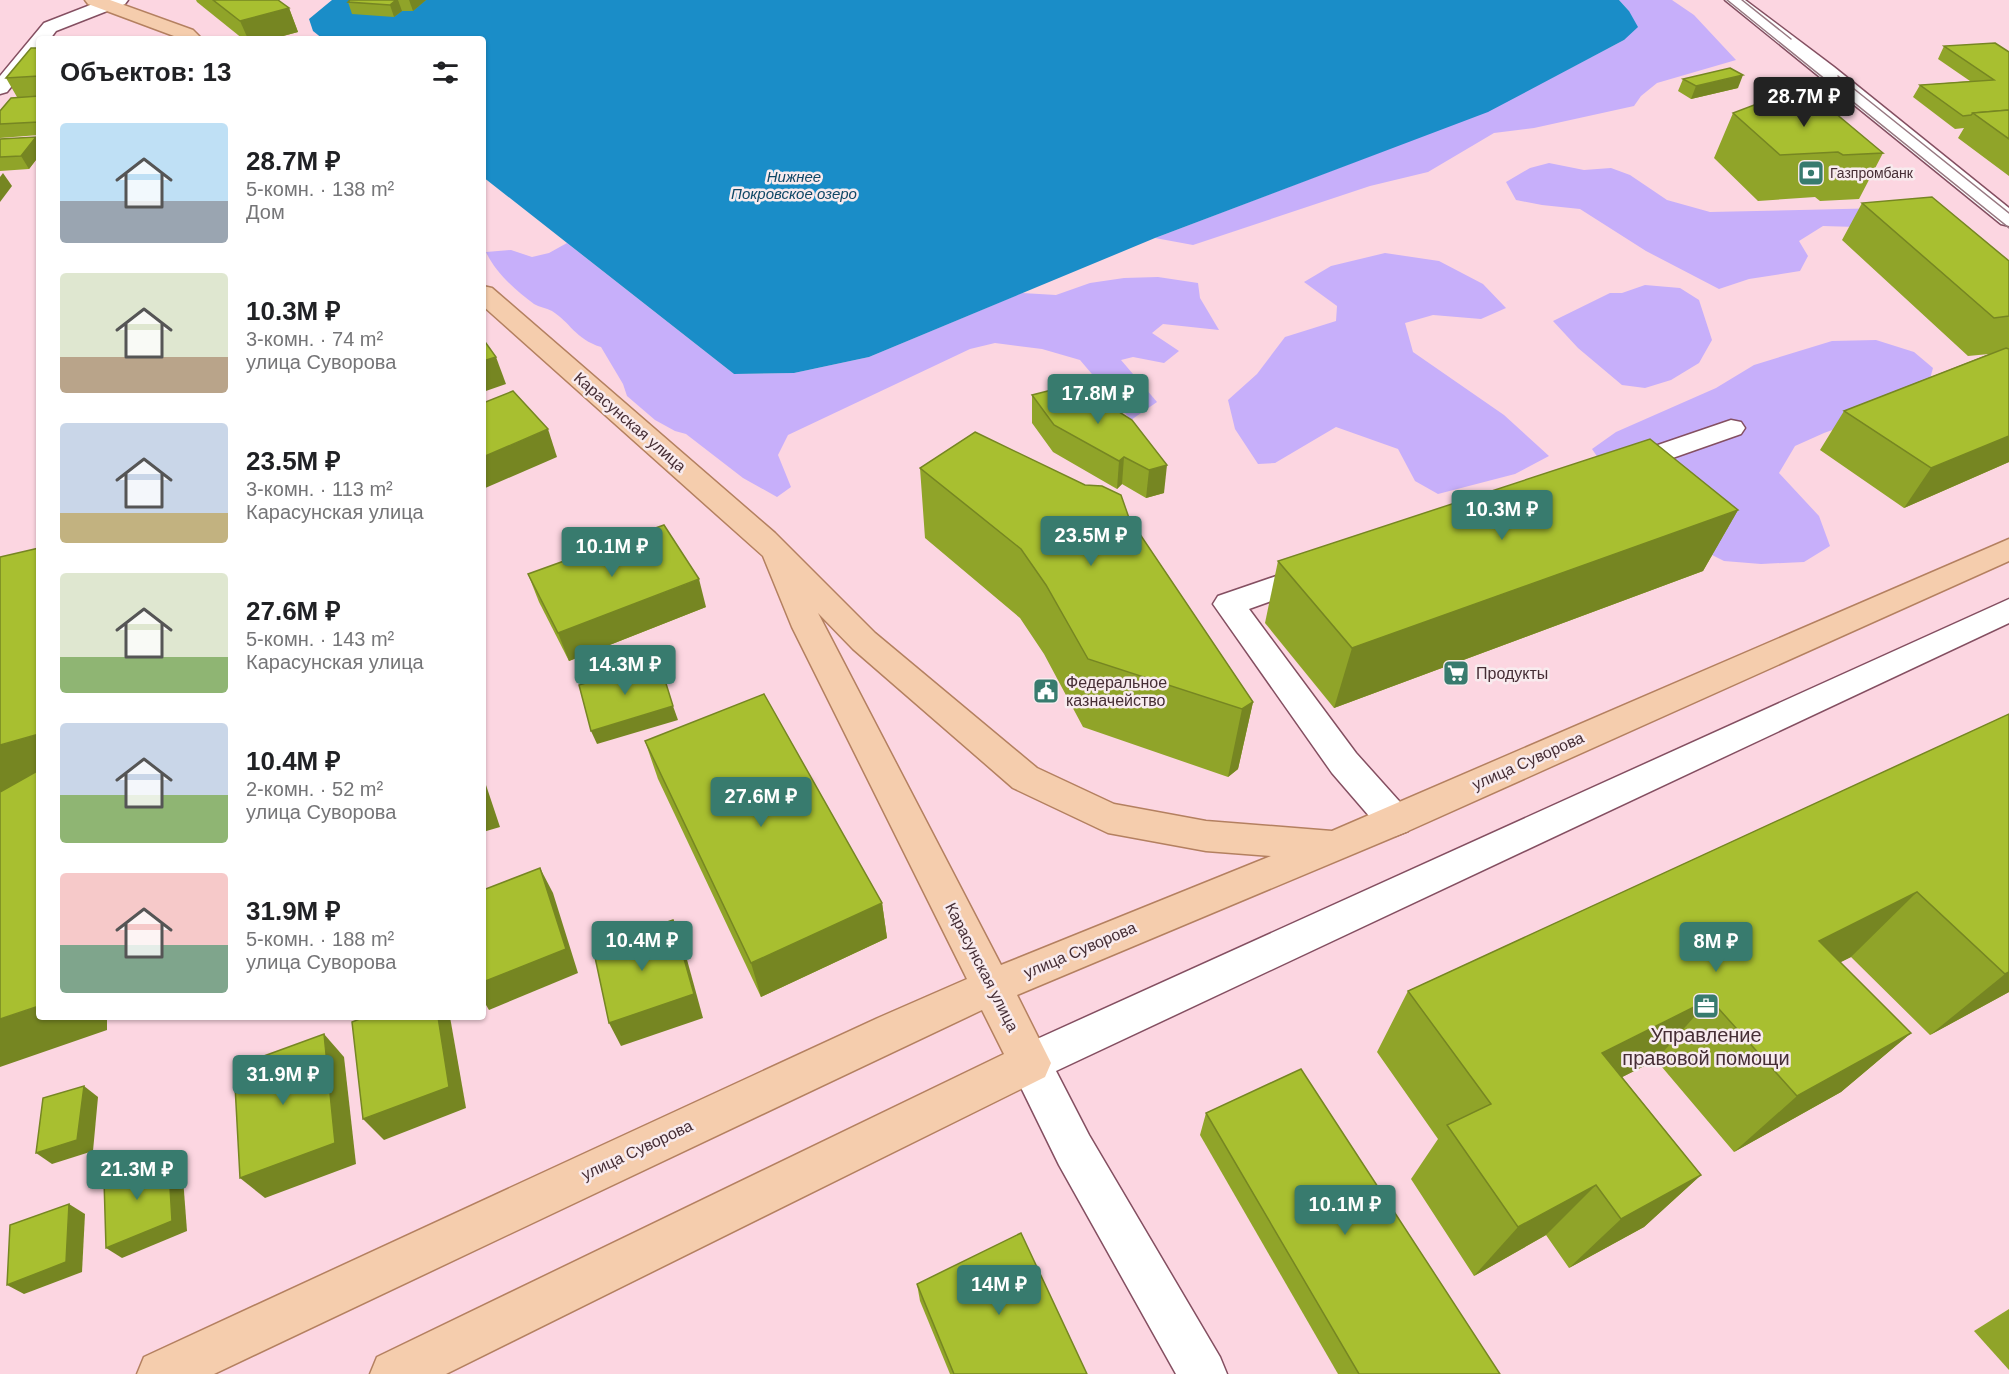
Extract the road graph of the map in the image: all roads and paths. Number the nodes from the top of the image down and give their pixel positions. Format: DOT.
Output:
graph roads {
  1 [pos="1734,0"];
  2 [pos="107,1"];
  3 [pos="43,36"];
  4 [pos="189,36"];
  5 [pos="36,45"];
  6 [pos="0,88"];
  7 [pos="2009,219"];
  8 [pos="486,296"];
  9 [pos="1731,428"];
  10 [pos="1597,475"];
  11 [pos="2009,549"];
  12 [pos="776,551"];
  13 [pos="1341,565"];
  14 [pos="2009,610"];
  15 [pos="1395,820"];
  16 [pos="1334,845"];
  17 [pos="992,987"];
  18 [pos="1030,1063"];
  19 [pos="161,1374"];
  20 [pos="394,1374"];
  21 [pos="1203,1374"];
  1 -- 7 [label="street"];
  2 -- 3 [label="street"];
  2 -- 4 [label="main road"];
  5 -- 6 [label="street"];
  8 -- 12 [label="main road, Карасунская улица"];
  9 -- 10 [label="street"];
  11 -- 15 [label="main road, улица Суворова"];
  12 -- 16 [label="main road, Карасунская улица"];
  12 -- 17 [label="main road, Карасунская улица"];
  13 -- 15 [label="street"];
  14 -- 18 [label="street"];
  15 -- 16 [label="main road, улица Суворова"];
  16 -- 17 [label="main road, улица Суворова"];
  17 -- 18 [label="main road, Карасунская улица"];
  17 -- 19 [label="main road, улица Суворова"];
  18 -- 20 [label="main road"];
  18 -- 21 [label="street, Карасунская улица"];
}
